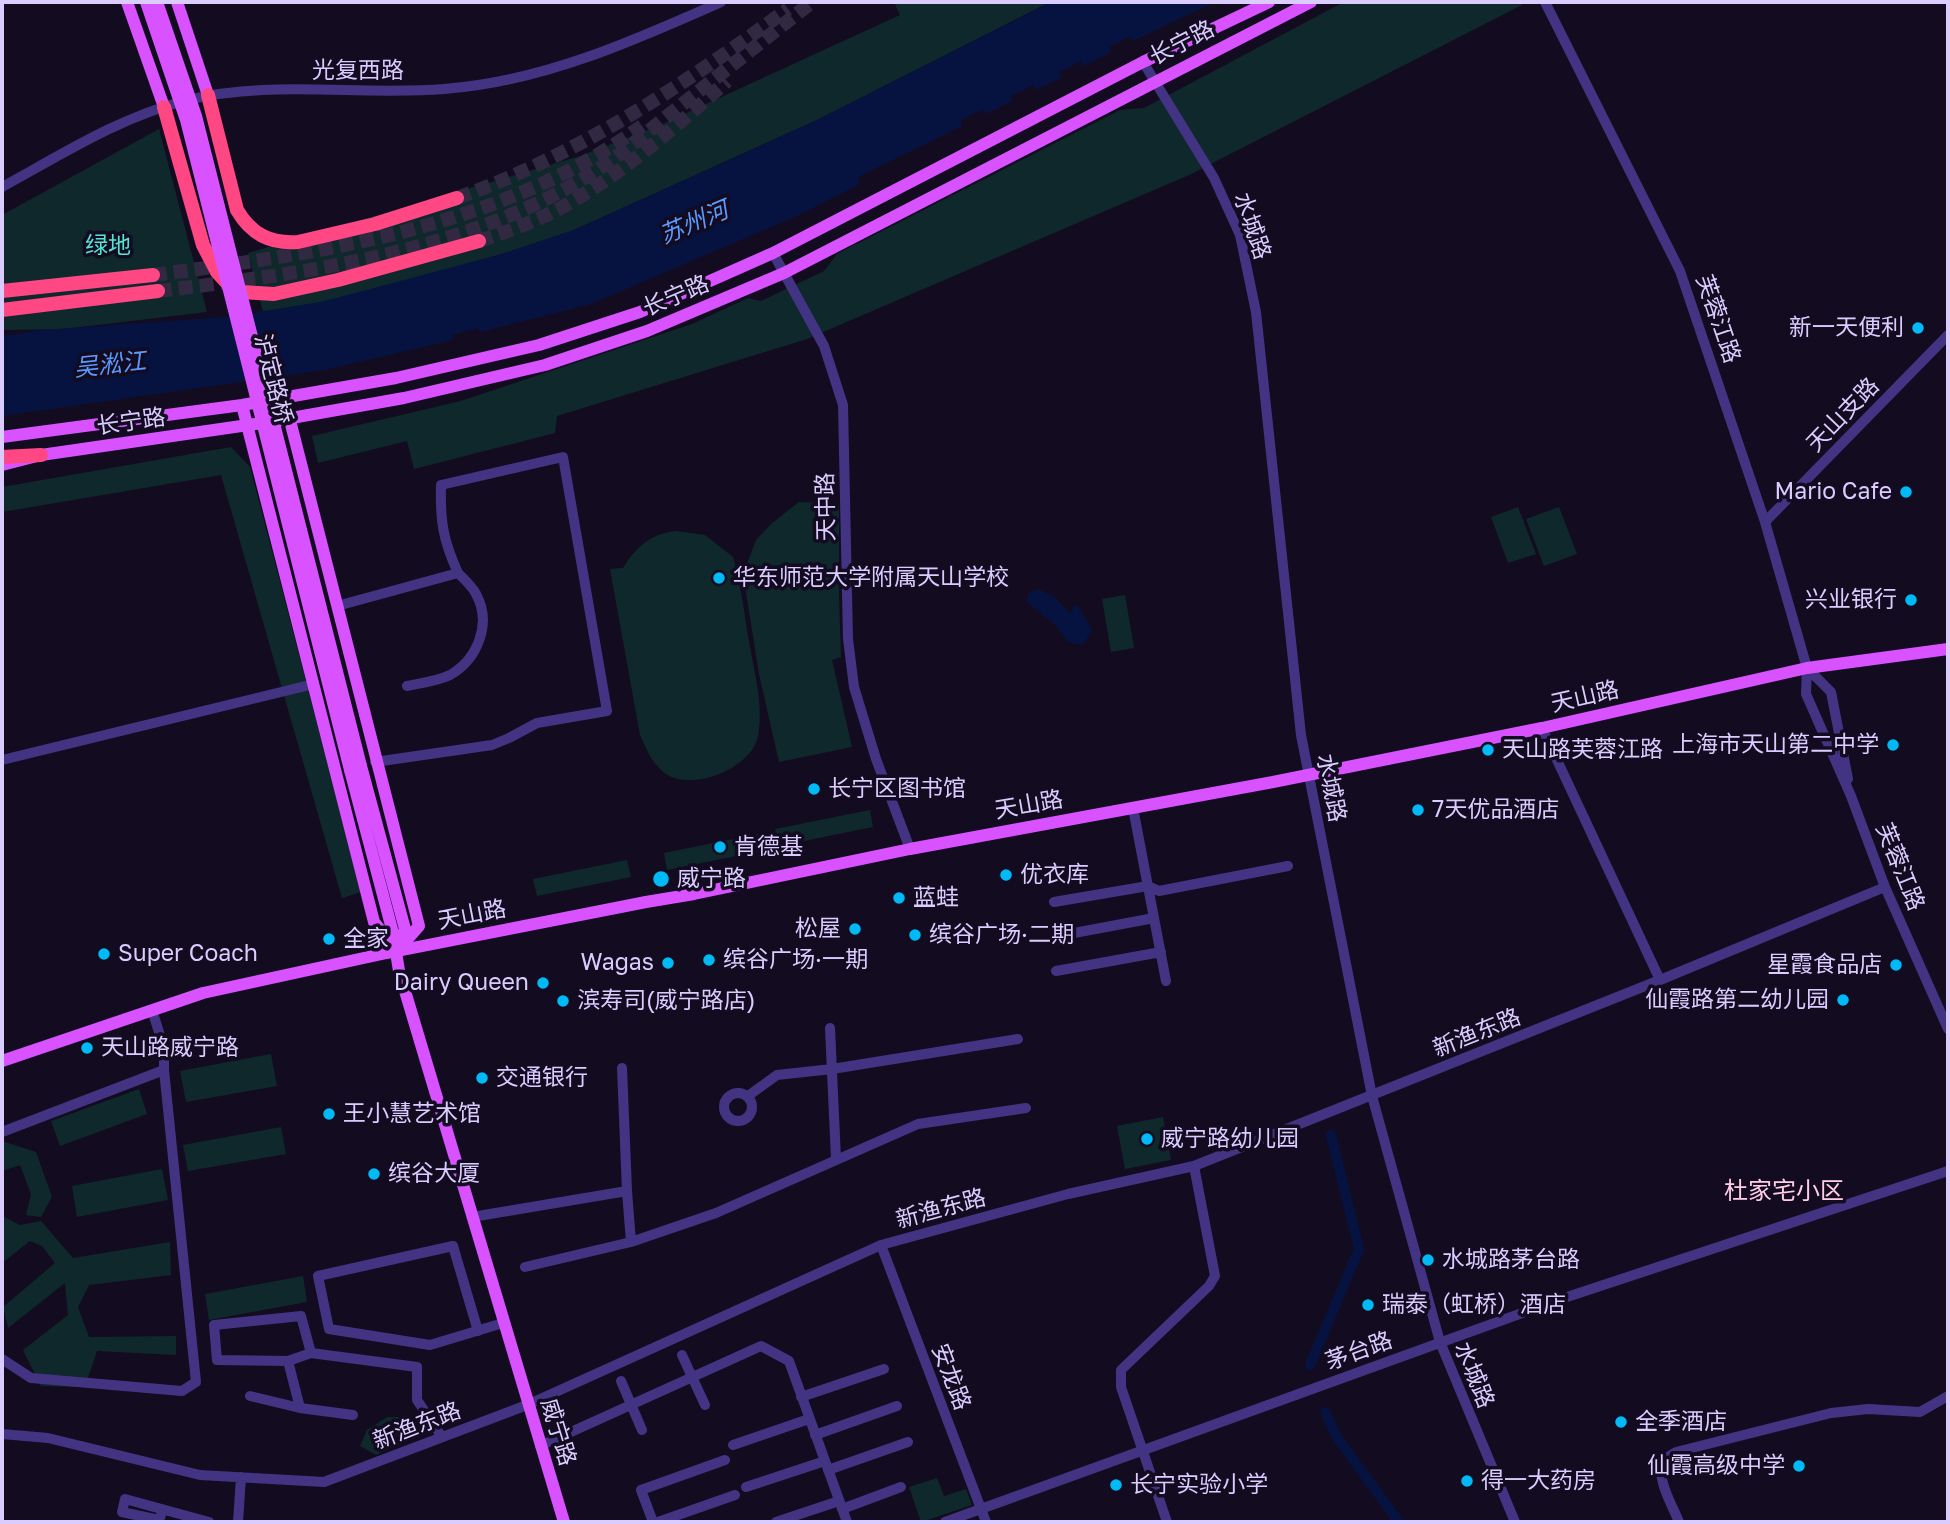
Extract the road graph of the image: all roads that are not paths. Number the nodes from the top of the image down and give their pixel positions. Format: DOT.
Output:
graph roads {
  1 [pos="127,2"];
  2 [pos="146,2"];
  3 [pos="157,2"];
  4 [pos="177,2"];
  5 [pos="721,2"];
  6 [pos="1269,2"];
  7 [pos="1311,2"];
  8 [pos="1545,2"];
  9 [pos="1143,62"];
  10 [pos="1155,80"];
  11 [pos="208,95"];
  12 [pos="164,107"];
  13 [pos="2,187"];
  14 [pos="457,198"];
  15 [pos="479,242"];
  16 [pos="773,253"];
  17 [pos="784,273"];
  18 [pos="153,275"];
  19 [pos="2,291"];
  20 [pos="158,291"];
  21 [pos="2,310"];
  22 [pos="1948,335"];
  23 [pos="284,397"];
  24 [pos="242,405"];
  25 [pos="289,419"];
  26 [pos="247,425"];
  27 [pos="2,437"];
  28 [pos="41,455"];
  29 [pos="2,457"];
  30 [pos="2,465"];
  31 [pos="1765,522"];
  32 [pos="458,573"];
  33 [pos="337,606"];
  34 [pos="1948,649"];
  35 [pos="1807,668"];
  36 [pos="314,684"];
  37 [pos="407,686"];
  38 [pos="1542,728"];
  39 [pos="2,760"];
  40 [pos="375,762"];
  41 [pos="356,768"];
  42 [pos="1310,773"];
  43 [pos="1851,796"];
  44 [pos="1133,808"];
  45 [pos="909,849"];
  46 [pos="1288,866"];
  47 [pos="1148,886"];
  48 [pos="1885,887"];
  49 [pos="1054,902"];
  50 [pos="1154,918"];
  51 [pos="1058,936"];
  52 [pos="397,951"];
  53 [pos="1161,952"];
  54 [pos="1056,971"];
  55 [pos="1660,980"];
  56 [pos="1166,981"];
  57 [pos="152,1010"];
  58 [pos="830,1028"];
  59 [pos="1948,1029"];
  60 [pos="1018,1039"];
  61 [pos="2,1061"];
  62 [pos="622,1068"];
  63 [pos="832,1069"];
  64 [pos="164,1070"];
  65 [pos="748,1096"];
  66 [pos="1372,1096"];
  67 [pos="1026,1108"];
  68 [pos="2,1132"];
  69 [pos="836,1159"];
  70 [pos="1194,1166"];
  71 [pos="1948,1171"];
  72 [pos="627,1191"];
  73 [pos="472,1217"];
  74 [pos="631,1242"];
  75 [pos="881,1245"];
  76 [pos="525,1266"];
  77 [pos="503,1323"];
  78 [pos="478,1331"];
  79 [pos="1440,1342"];
  80 [pos="311,1353"];
  81 [pos="682,1355"];
  82 [pos="2,1359"];
  83 [pos="288,1361"];
  84 [pos="884,1369"];
  85 [pos="692,1378"];
  86 [pos="621,1381"];
  87 [pos="250,1396"];
  88 [pos="1948,1396"];
  89 [pos="802,1397"];
  90 [pos="527,1405"];
  91 [pos="631,1405"];
  92 [pos="705,1405"];
  93 [pos="897,1406"];
  94 [pos="300,1408"];
  95 [pos="353,1415"];
  96 [pos="809,1419"];
  97 [pos="642,1430"];
  98 [pos="2,1434"];
  99 [pos="815,1435"];
  100 [pos="442,1437"];
  101 [pos="908,1442"];
  102 [pos="733,1445"];
  103 [pos="540,1446"];
  104 [pos="1141,1450"];
  105 [pos="725,1460"];
  106 [pos="826,1466"];
  107 [pos="241,1477"];
  108 [pos="746,1487"];
  109 [pos="901,1488"];
  110 [pos="735,1495"];
  111 [pos="840,1505"];
  112 [pos="981,1509"];
  113 [pos="163,1510"];
  114 [pos="181,1519"];
  115 [pos="209,1522"];
  116 [pos="238,1522"];
  117 [pos="564,1522"];
  118 [pos="655,1522"];
  119 [pos="776,1522"];
  120 [pos="846,1522"];
  121 [pos="945,1522"];
  122 [pos="986,1522"];
  123 [pos="1167,1522"];
  124 [pos="1515,1522"];
  125 [pos="1679,1522"];
  1 -- 12 [label="main road"];
  2 -- 41 [label="main road, 泸定路桥, bridge"];
  3 -- 41 [label="main road, 泸定路桥, bridge"];
  4 -- 11 [label="main road"];
  5 -- 11 [label="street, 光复西路"];
  6 -- 9 [label="main road, 长宁路"];
  7 -- 10 [label="main road, 长宁路"];
  8 -- 31 [label="street, 芙蓉江路"];
  9 -- 10 [label="street, 水城路"];
  9 -- 16 [label="main road, 长宁路"];
  10 -- 17 [label="main road, 长宁路"];
  10 -- 42 [label="street, 水城路"];
  11 -- 12 [label="street, 光复西路"];
  11 -- 14 [label="highway"];
  12 -- 13 [label="street, 光复西路"];
  12 -- 15 [label="highway"];
  16 -- 17 [label="street, 天中路"];
  16 -- 23 [label="main road, 长宁路"];
  17 -- 25 [label="main road, 长宁路"];
  17 -- 45 [label="street, 天中路"];
  18 -- 19 [label="highway"];
  20 -- 21 [label="highway"];
  22 -- 31 [label="street, 天山支路"];
  23 -- 24 [label="main road, 长宁路"];
  23 -- 25 [label="main road"];
  24 -- 26 [label="main road, 威宁路"];
  24 -- 27 [label="main road, 长宁路"];
  25 -- 26 [label="main road, 长宁路"];
  25 -- 33 [label="main road"];
  26 -- 28 [label="main road, 长宁路"];
  26 -- 36 [label="main road, 威宁路"];
  28 -- 29 [label="highway"];
  28 -- 30 [label="main road, 长宁路"];
  31 -- 35 [label="street, 芙蓉江路"];
  32 -- 33 [label="street"];
  32 -- 37 [label="street"];
  32 -- 40 [label="street"];
  33 -- 40 [label="main road"];
  34 -- 35 [label="main road, 天山路"];
  35 -- 38 [label="main road, 天山路"];
  35 -- 43 [label="street, 芙蓉江路"];
  35 -- 43 [label="street, 芙蓉江路"];
  36 -- 39 [label="street"];
  36 -- 52 [label="main road, 威宁路"];
  38 -- 42 [label="main road, 天山路"];
  38 -- 55 [label="street"];
  40 -- 52 [label="main road"];
  41 -- 52 [label="main road, 威宁路"];
  42 -- 44 [label="main road, 天山路"];
  42 -- 66 [label="street, 水城路"];
  43 -- 48 [label="street, 芙蓉江路"];
  44 -- 45 [label="main road, 天山路"];
  44 -- 47 [label="street"];
  45 -- 52 [label="main road, 天山路"];
  46 -- 47 [label="street"];
  47 -- 49 [label="street"];
  47 -- 50 [label="street"];
  48 -- 55 [label="street, 新渔东路"];
  48 -- 59 [label="street, 芙蓉江路"];
  50 -- 51 [label="street"];
  50 -- 53 [label="street"];
  52 -- 57 [label="main road, 天山路"];
  52 -- 73 [label="main road, 威宁路"];
  53 -- 54 [label="street"];
  53 -- 56 [label="street"];
  55 -- 66 [label="street, 新渔东路"];
  57 -- 61 [label="main road, 天山路"];
  57 -- 64 [label="street"];
  58 -- 63 [label="street"];
  60 -- 63 [label="street"];
  62 -- 72 [label="street"];
  63 -- 65 [label="street"];
  63 -- 69 [label="street"];
  64 -- 68 [label="street"];
  64 -- 82 [label="street"];
  66 -- 70 [label="street, 新渔东路"];
  66 -- 79 [label="street, 水城路"];
  67 -- 69 [label="street"];
  69 -- 74 [label="street"];
  70 -- 75 [label="street, 新渔东路"];
  70 -- 104 [label="street"];
  71 -- 79 [label="street, 茅台路"];
  72 -- 73 [label="street"];
  72 -- 74 [label="street"];
  73 -- 77 [label="main road, 威宁路"];
  74 -- 76 [label="street"];
  75 -- 90 [label="street, 新渔东路"];
  75 -- 112 [label="street, 安龙路"];
  77 -- 78 [label="street"];
  77 -- 90 [label="main road, 威宁路"];
  78 -- 78 [label="street"];
  79 -- 104 [label="street, 茅台路"];
  79 -- 124 [label="street, 水城路"];
  80 -- 83 [label="street"];
  80 -- 83 [label="street"];
  80 -- 100 [label="street"];
  81 -- 85 [label="street"];
  83 -- 94 [label="street"];
  84 -- 89 [label="street"];
  85 -- 89 [label="street"];
  85 -- 91 [label="street"];
  85 -- 92 [label="street"];
  86 -- 91 [label="street"];
  87 -- 94 [label="street"];
  88 -- 125 [label="street"];
  89 -- 96 [label="street"];
  90 -- 100 [label="street, 新渔东路"];
  90 -- 103 [label="main road, 威宁路"];
  91 -- 97 [label="street"];
  91 -- 103 [label="street"];
  93 -- 99 [label="street"];
  94 -- 95 [label="street"];
  96 -- 99 [label="street"];
  96 -- 102 [label="street"];
  98 -- 107 [label="street, 新渔东路"];
  99 -- 106 [label="street"];
  100 -- 107 [label="street, 新渔东路"];
  101 -- 106 [label="street"];
  103 -- 117 [label="main road, 威宁路"];
  104 -- 112 [label="street, 茅台路"];
  104 -- 123 [label="street"];
  105 -- 118 [label="street"];
  106 -- 108 [label="street"];
  106 -- 111 [label="street"];
  107 -- 116 [label="street"];
  109 -- 111 [label="street"];
  110 -- 118 [label="street"];
  111 -- 119 [label="street"];
  111 -- 120 [label="street"];
  112 -- 121 [label="street, 茅台路"];
  112 -- 122 [label="street, 安龙路"];
  113 -- 114 [label="street"];
  114 -- 115 [label="street"];
}
